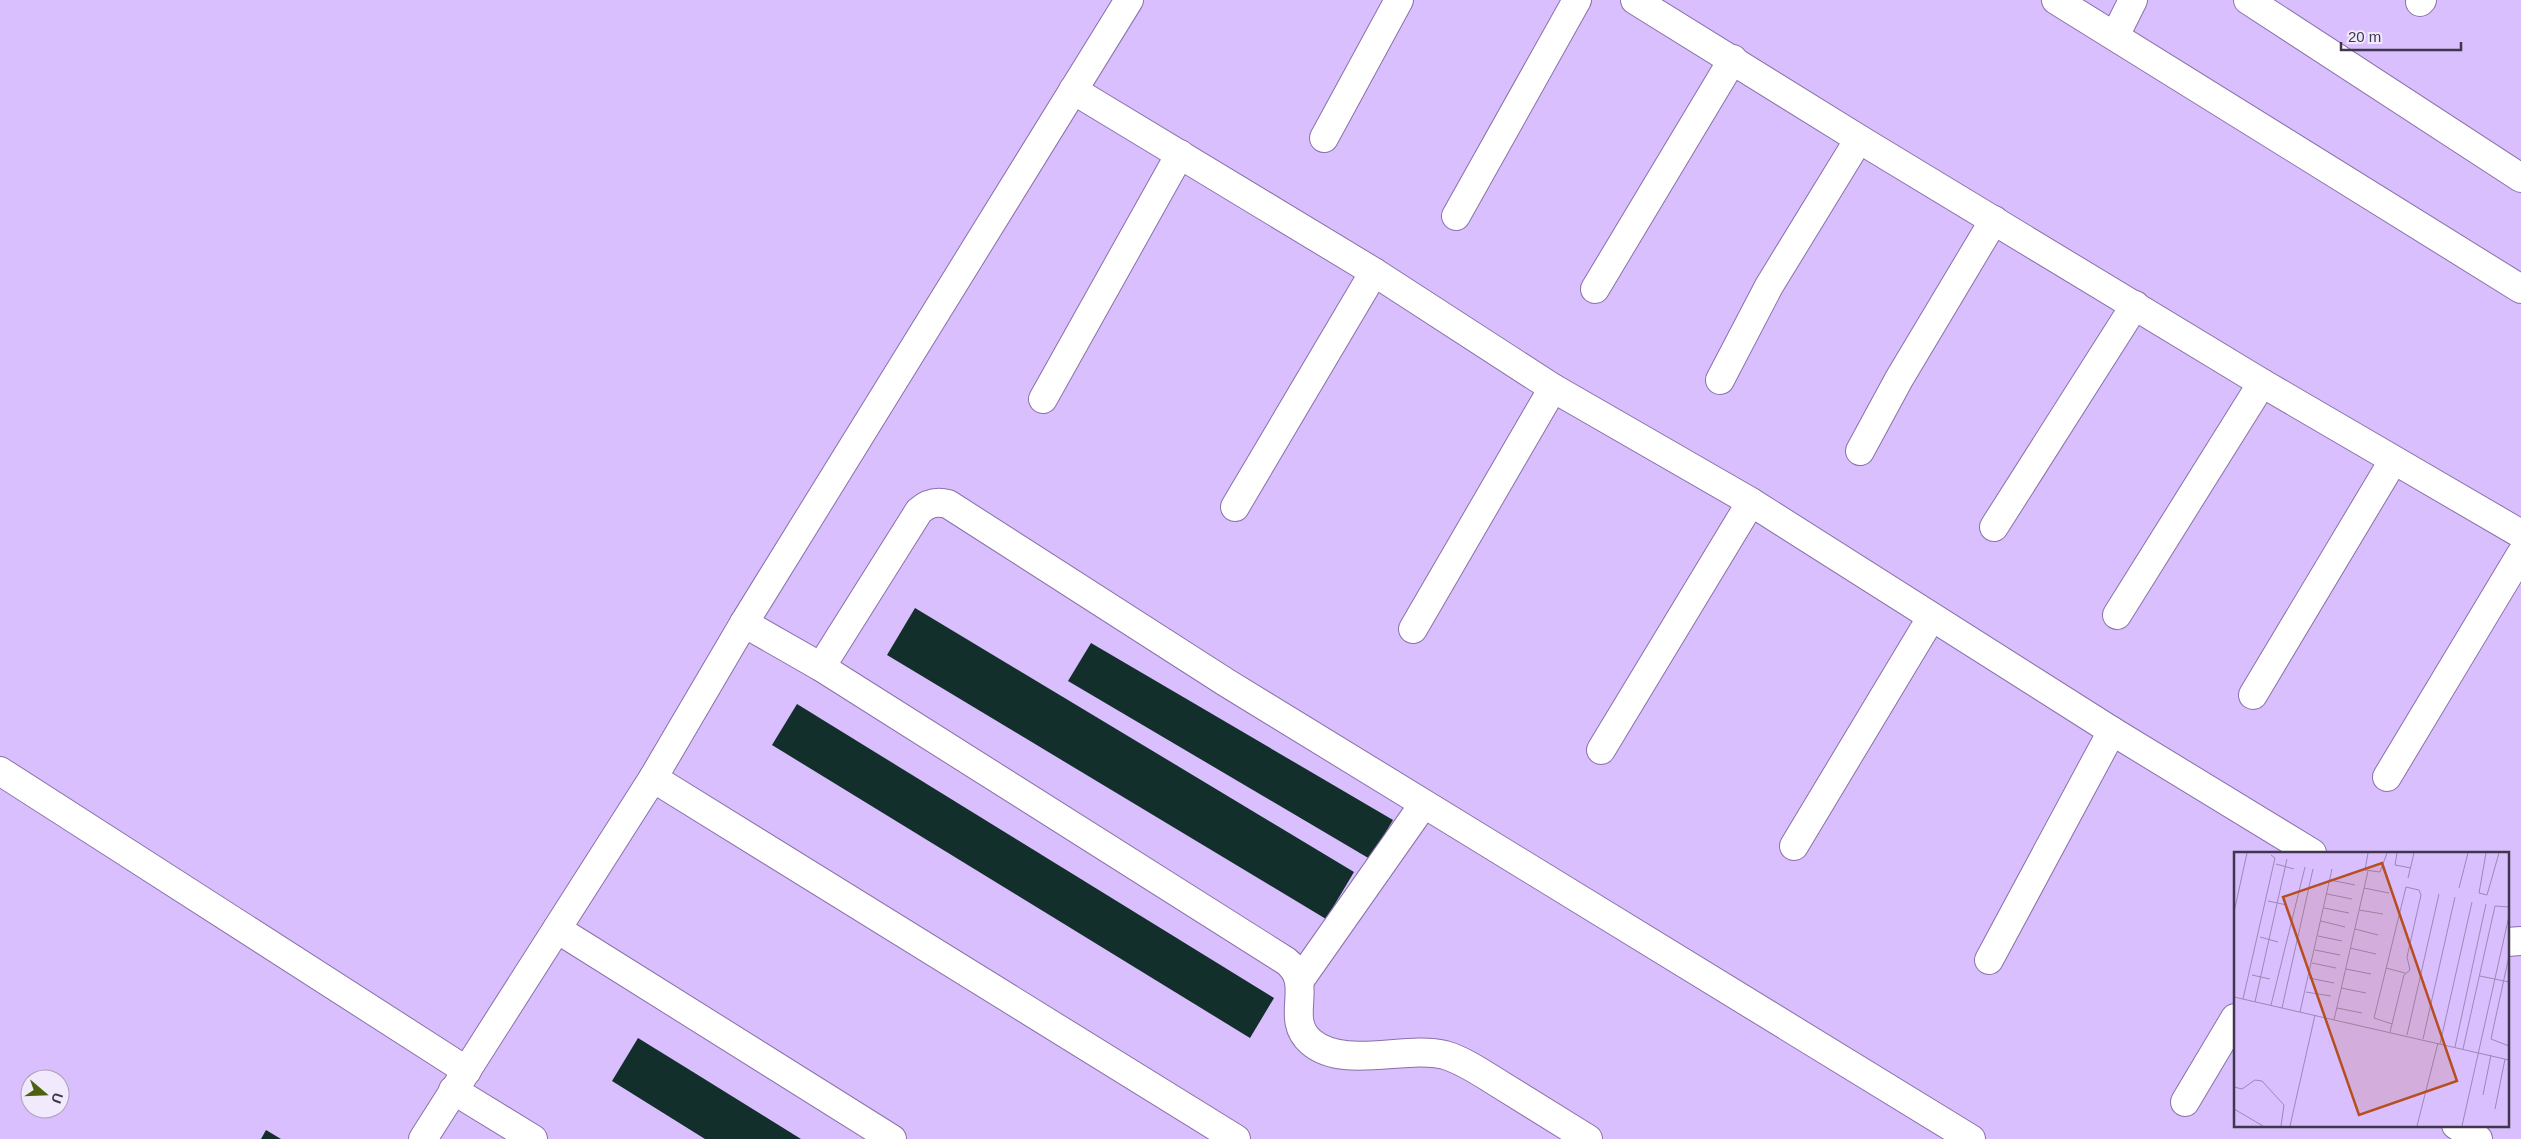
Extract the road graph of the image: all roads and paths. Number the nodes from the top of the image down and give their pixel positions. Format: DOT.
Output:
graph roads {
  1 [pos="1128,0"];
  2 [pos="1399,0"];
  3 [pos="1577,0"];
  4 [pos="1635,0"];
  5 [pos="2056,0"];
  6 [pos="2133,0"];
  7 [pos="2248,0"];
  8 [pos="2114,36"];
  9 [pos="1733,59"];
  10 [pos="1073,90"];
  11 [pos="1324,138"];
  12 [pos="1859,139"];
  13 [pos="1180,154"];
  14 [pos="2521,178"];
  15 [pos="1456,216"];
  16 [pos="1994,220"];
  17 [pos="1374,272"];
  18 [pos="1595,289"];
  19 [pos="2521,289"];
  20 [pos="2135,305"];
  21 [pos="1720,380"];
  22 [pos="2262,383"];
  23 [pos="1553,388"];
  24 [pos="1043,399"];
  25 [pos="1860,451"];
  26 [pos="2393,461"];
  27 [pos="1751,502"];
  28 [pos="1235,507"];
  29 [pos="1994,527"];
  30 [pos="2521,534"];
  31 [pos="2521,554"];
  32 [pos="2117,615"];
  33 [pos="1931,618"];
  34 [pos="744,623"];
  35 [pos="1413,629"];
  36 [pos="822,667"];
  37 [pos="2253,695"];
  38 [pos="2112,731"];
  39 [pos="1601,750"];
  40 [pos="0,771"];
  41 [pos="2387,777"];
  42 [pos="653,778"];
  43 [pos="1423,805"];
  44 [pos="1794,846"];
  45 [pos="2310,852"];
  46 [pos="557,929"];
  47 [pos="2521,941"];
  48 [pos="2508,942"];
  49 [pos="1988,960"];
  50 [pos="1300,980"];
  51 [pos="2234,1020"];
  52 [pos="460,1080"];
  53 [pos="2185,1102"];
  54 [pos="2458,1126"];
  55 [pos="423,1139"];
  56 [pos="533,1139"];
  57 [pos="892,1139"];
  58 [pos="1236,1139"];
  59 [pos="1588,1139"];
  60 [pos="1971,1139"];
  61 [pos="2478,1139"];
  1 -- 10 [label="street"];
  2 -- 11 [label="street"];
  3 -- 15 [label="street"];
  4 -- 9 [label="street"];
  5 -- 8 [label="street"];
  6 -- 8 [label="street"];
  7 -- 14 [label="street"];
  8 -- 19 [label="street"];
  9 -- 12 [label="street"];
  9 -- 18 [label="street"];
  10 -- 13 [label="street"];
  10 -- 34 [label="street"];
  12 -- 16 [label="street"];
  12 -- 21 [label="street"];
  13 -- 17 [label="street"];
  13 -- 24 [label="street"];
  16 -- 20 [label="street"];
  16 -- 25 [label="street"];
  17 -- 23 [label="street"];
  17 -- 28 [label="street"];
  20 -- 22 [label="street"];
  20 -- 29 [label="street"];
  22 -- 26 [label="street"];
  22 -- 32 [label="street"];
  23 -- 27 [label="street"];
  23 -- 35 [label="street"];
  26 -- 30 [label="street"];
  26 -- 37 [label="street"];
  27 -- 33 [label="street"];
  27 -- 39 [label="street"];
  31 -- 41 [label="street"];
  33 -- 38 [label="street"];
  33 -- 44 [label="street"];
  34 -- 36 [label="street"];
  34 -- 42 [label="street"];
  36 -- 43 [label="street"];
  36 -- 50 [label="street"];
  38 -- 45 [label="street"];
  38 -- 49 [label="street"];
  40 -- 52 [label="street"];
  42 -- 46 [label="street"];
  42 -- 58 [label="street"];
  43 -- 50 [label="street"];
  43 -- 60 [label="street"];
  46 -- 52 [label="street"];
  46 -- 57 [label="street"];
  47 -- 48 [label="street"];
  50 -- 59 [label="street"];
  51 -- 53 [label="street"];
  52 -- 55 [label="street"];
  52 -- 56 [label="street"];
  54 -- 61 [label="street"];
}
